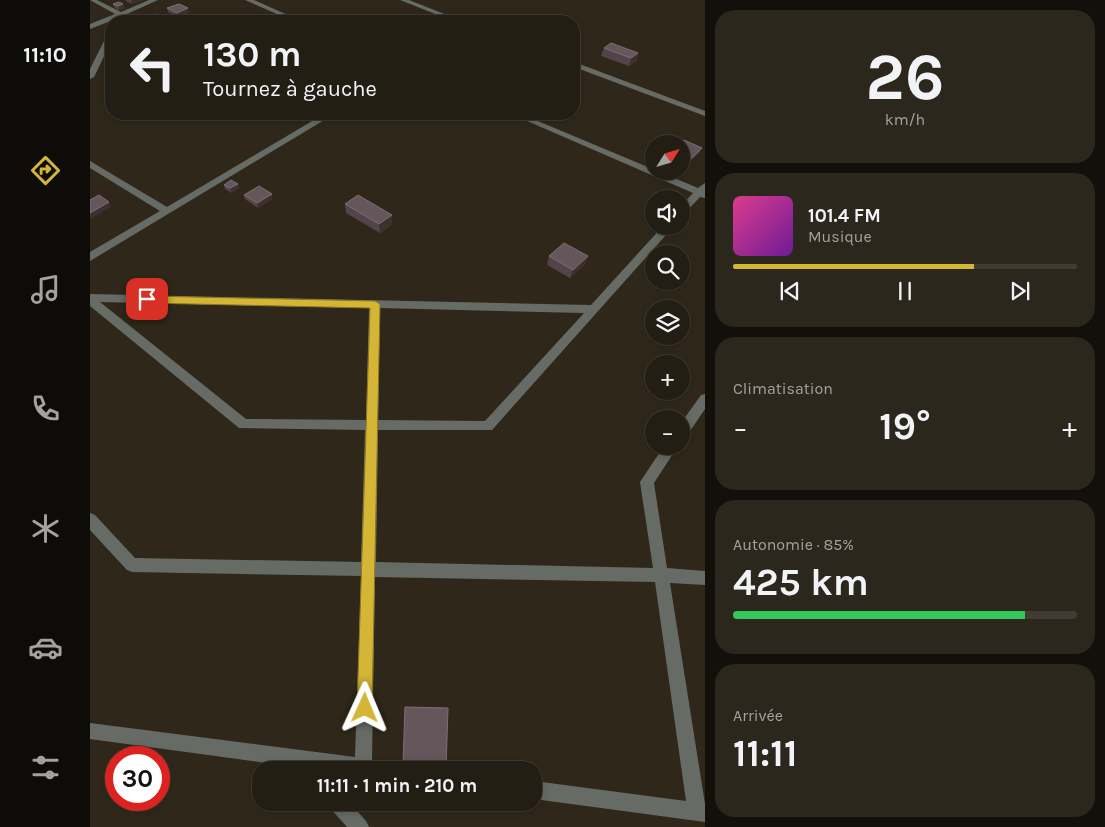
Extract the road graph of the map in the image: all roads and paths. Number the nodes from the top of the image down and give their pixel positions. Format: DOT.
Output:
graph roads {
  1 [pos="92,0"];
  2 [pos="155,0"];
  3 [pos="248,0"];
  4 [pos="403,0"];
  5 [pos="114,15"];
  6 [pos="125,15"];
  7 [pos="284,15"];
  8 [pos="444,15"];
  9 [pos="105,22"];
  10 [pos="90,27"];
  11 [pos="105,47"];
  12 [pos="580,66"];
  13 [pos="90,77"];
  14 [pos="705,114"];
  15 [pos="321,120"];
  16 [pos="530,120"];
  17 [pos="90,164"];
  18 [pos="703,191"];
  19 [pos="690,203"];
  20 [pos="167,211"];
  21 [pos="661,235"];
  22 [pos="90,257"];
  23 [pos="90,299"];
  24 [pos="375,304"];
  25 [pos="594,309"];
  26 [pos="705,399"];
  27 [pos="690,420"];
  28 [pos="372,425"];
  29 [pos="666,455"];
  30 [pos="90,520"];
  31 [pos="368,569"];
  32 [pos="661,575"];
  33 [pos="705,578"];
  34 [pos="90,731"];
  35 [pos="281,761"];
  36 [pos="363,761"];
  37 [pos="542,791"];
  38 [pos="345,811"];
  39 [pos="701,813"];
  40 [pos="360,827"];
  1 -- 5 [label="street"];
  2 -- 6 [label="street"];
  3 -- 7 [label="street"];
  4 -- 8 [label="street"];
  9 -- 10 [label="street"];
  11 -- 13 [label="street"];
  12 -- 14 [label="street"];
  15 -- 20 [label="street"];
  16 -- 18 [label="street"];
  17 -- 20 [label="street"];
  18 -- 19 [label="street"];
  20 -- 22 [label="street"];
  21 -- 25 [label="street"];
  23 -- 24 [label="street"];
  23 -- 28 [label="street"];
  24 -- 25 [label="street"];
  24 -- 28 [label="street"];
  25 -- 28 [label="street"];
  26 -- 27 [label="street"];
  28 -- 31 [label="street"];
  29 -- 32 [label="street"];
  30 -- 31 [label="street"];
  31 -- 32 [label="street"];
  31 -- 36 [label="street"];
  32 -- 33 [label="street"];
  32 -- 39 [label="street"];
  34 -- 35 [label="street"];
  37 -- 39 [label="street"];
  38 -- 40 [label="street"];
}
